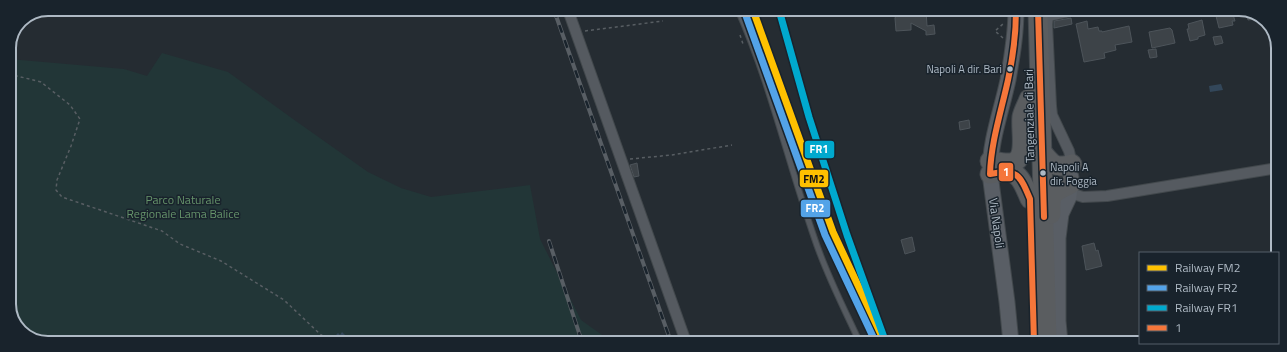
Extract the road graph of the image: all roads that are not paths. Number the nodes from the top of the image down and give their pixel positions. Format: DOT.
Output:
graph roads {
  1 [pos="570,16"];
  2 [pos="740,16"];
  3 [pos="1016,16"];
  4 [pos="1026,16"];
  5 [pos="1045,16"];
  6 [pos="1045,16"];
  7 [pos="1029,99"];
  8 [pos="1042,152"];
  9 [pos="1072,164"];
  10 [pos="990,167"];
  11 [pos="1271,169"];
  12 [pos="1070,188"];
  13 [pos="1030,199"];
  14 [pos="1044,246"];
  15 [pos="684,336"];
  16 [pos="857,336"];
  17 [pos="1010,336"];
  18 [pos="1034,336"];
  19 [pos="1047,336"];
  20 [pos="1059,336"];
  1 -- 15 [label="street"];
  2 -- 16 [label="lane"];
  3 -- 10 [label="street, Via Napoli"];
  4 -- 7 [label="highway, Tangenziale di Bari"];
  5 -- 8 [label="highway, Tangenziale di Bari"];
  6 -- 9 [label="street"];
  7 -- 10 [label="highway"];
  7 -- 13 [label="highway, Tangenziale di Bari"];
  8 -- 9 [label="highway"];
  8 -- 14 [label="highway, Tangenziale di Bari"];
  9 -- 12 [label="street"];
  10 -- 13 [label="highway"];
  10 -- 17 [label="street, Via Napoli"];
  11 -- 12 [label="street"];
  12 -- 14 [label="highway"];
  12 -- 20 [label="street"];
  13 -- 18 [label="highway, Tangenziale di Bari"];
  14 -- 19 [label="highway, Tangenziale di Bari"];
}
